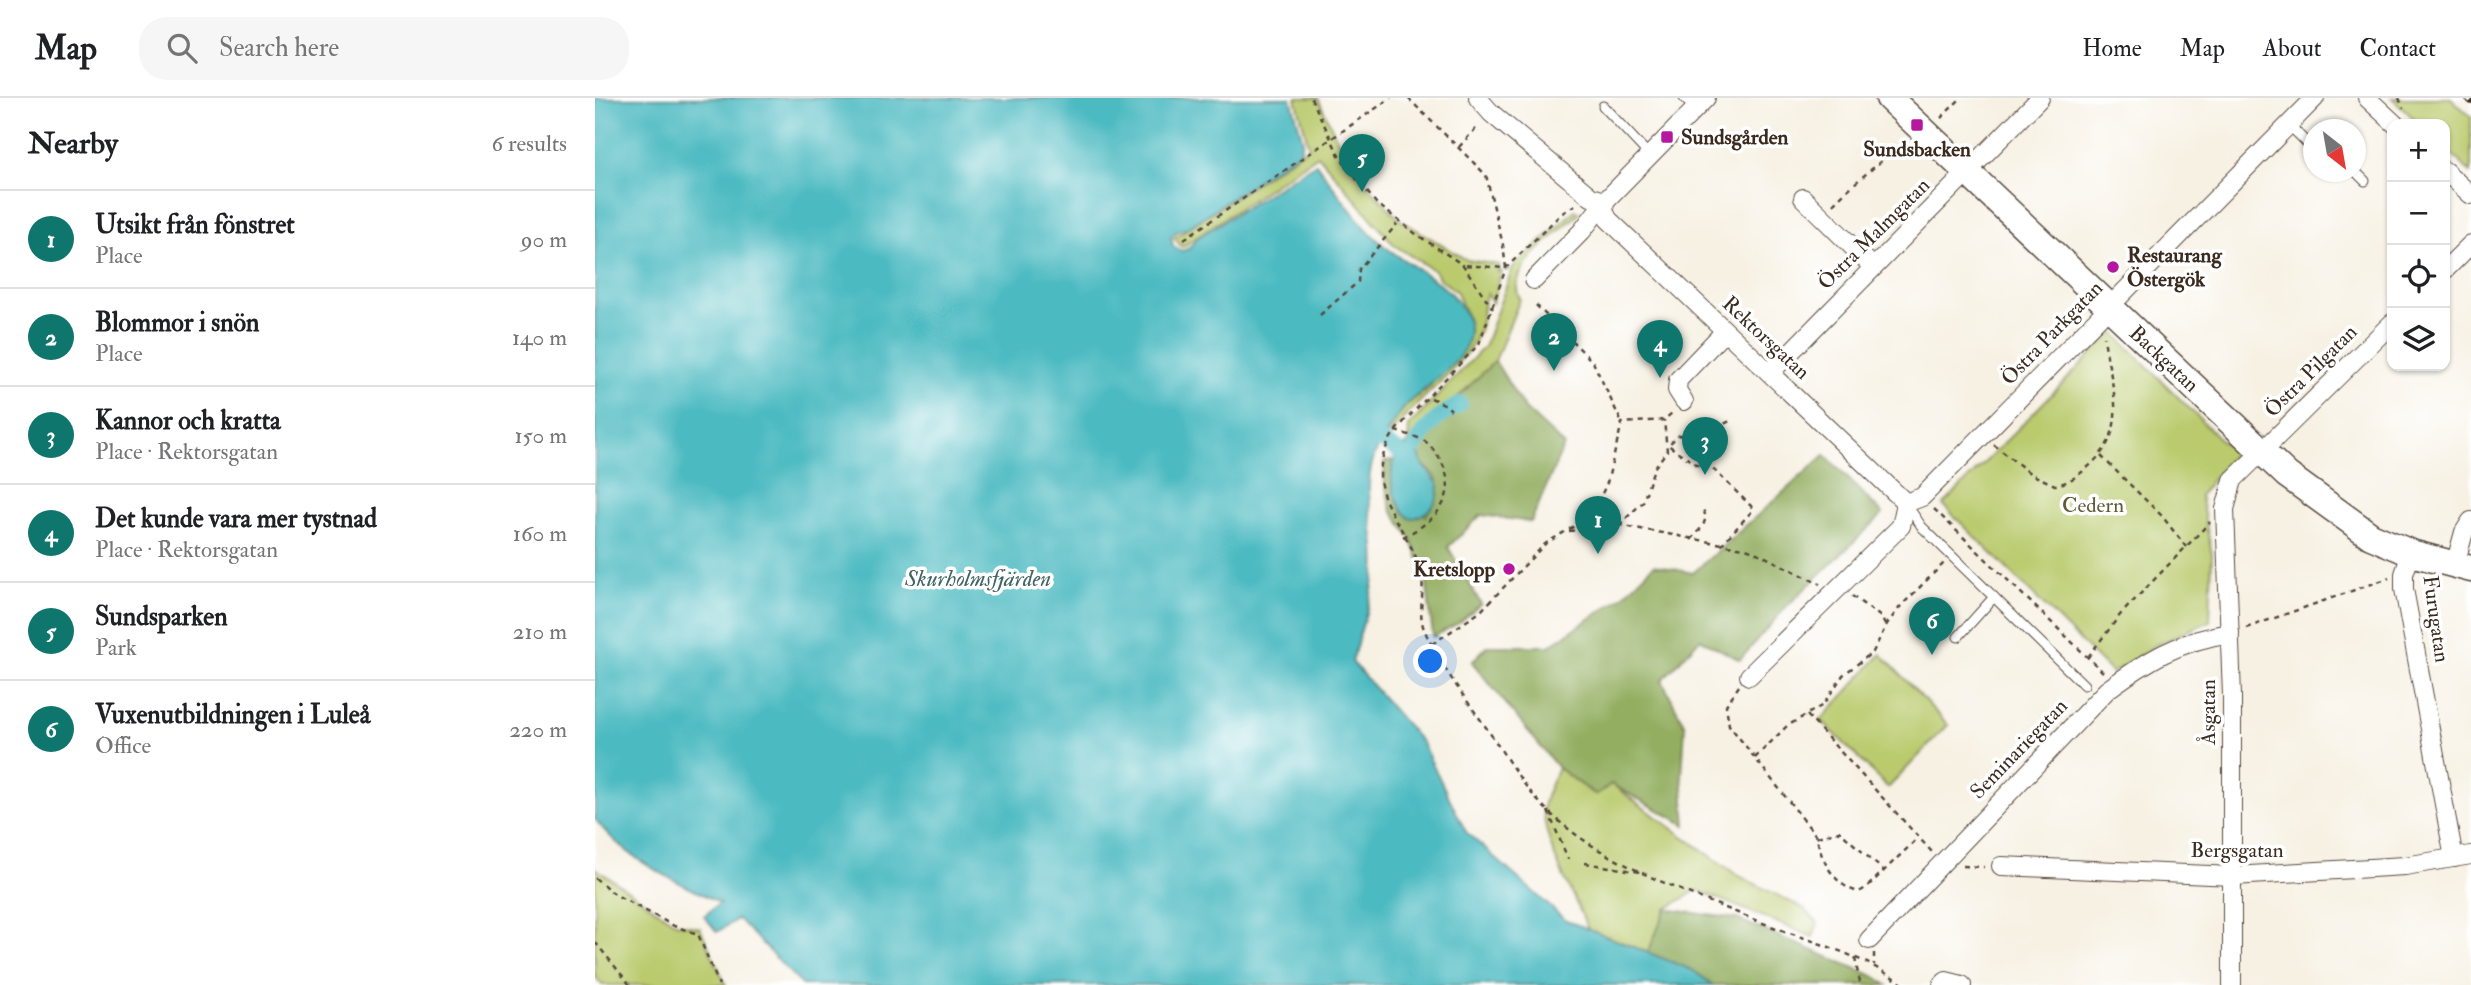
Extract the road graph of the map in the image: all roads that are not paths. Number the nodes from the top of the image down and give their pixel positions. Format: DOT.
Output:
graph roads {
  1 [pos="1478,98"];
  2 [pos="2040,98"];
  3 [pos="2315,98"];
  4 [pos="2367,98"];
  5 [pos="1891,99"];
  6 [pos="1695,102"];
  7 [pos="1603,106"];
  8 [pos="2390,119"];
  9 [pos="2289,125"];
  10 [pos="2303,139"];
  11 [pos="1650,156"];
  12 [pos="1967,173"];
  13 [pos="2450,176"];
  14 [pos="2471,195"];
  15 [pos="1803,198"];
  16 [pos="1605,201"];
  17 [pos="2471,243"];
  18 [pos="2450,265"];
  19 [pos="1873,267"];
  20 [pos="1534,280"];
  21 [pos="2107,317"];
  22 [pos="2387,328"];
  23 [pos="1725,331"];
  24 [pos="1770,373"];
  25 [pos="1684,401"];
  26 [pos="2263,452"];
  27 [pos="1914,500"];
  28 [pos="2471,521"];
  29 [pos="2411,553"];
  30 [pos="2463,567"];
  31 [pos="1994,597"];
  32 [pos="2233,632"];
  33 [pos="1958,637"];
  34 [pos="1749,676"];
  35 [pos="2084,685"];
  36 [pos="2463,857"];
  37 [pos="2001,866"];
  38 [pos="2232,876"];
  39 [pos="1869,940"];
  40 [pos="1942,985"];
  41 [pos="1962,985"];
  42 [pos="2232,985"];
  1 -- 16 [label="street"];
  2 -- 12 [label="street, Östra Malmgatan"];
  3 -- 9 [label="street, Östra Parkgatan"];
  4 -- 8 [label="street"];
  5 -- 12 [label="street, Backgatan"];
  6 -- 11 [label="street"];
  7 -- 11 [label="lane"];
  9 -- 10 [label="lane"];
  9 -- 21 [label="street, Östra Parkgatan"];
  11 -- 16 [label="street"];
  12 -- 19 [label="street, Östra Malmgatan"];
  12 -- 21 [label="street, Backgatan"];
  13 -- 14 [label="street"];
  15 -- 19 [label="street"];
  16 -- 20 [label="street"];
  16 -- 23 [label="street, Rektorsgatan"];
  17 -- 18 [label="street"];
  19 -- 24 [label="street, Östra Malmgatan"];
  21 -- 26 [label="street, Backgatan"];
  21 -- 27 [label="street, Östra Parkgatan"];
  22 -- 26 [label="street, Östra Pilgatan"];
  23 -- 24 [label="street, Rektorsgatan"];
  23 -- 25 [label="street"];
  24 -- 27 [label="street, Rektorsgatan"];
  26 -- 29 [label="street, Backgatan"];
  26 -- 32 [label="street, Åsgatan"];
  27 -- 31 [label="lane"];
  27 -- 34 [label="street"];
  28 -- 30 [label="street"];
  29 -- 30 [label="street, Backgatan"];
  29 -- 36 [label="street, Furugatan"];
  31 -- 33 [label="lane"];
  31 -- 35 [label="lane"];
  32 -- 38 [label="street, Åsgatan"];
  32 -- 39 [label="street, Seminariegatan"];
  36 -- 38 [label="street, Bergsgatan"];
  37 -- 38 [label="street, Bergsgatan"];
  38 -- 42 [label="street, Åsgatan"];
  40 -- 41 [label="street"];
}
